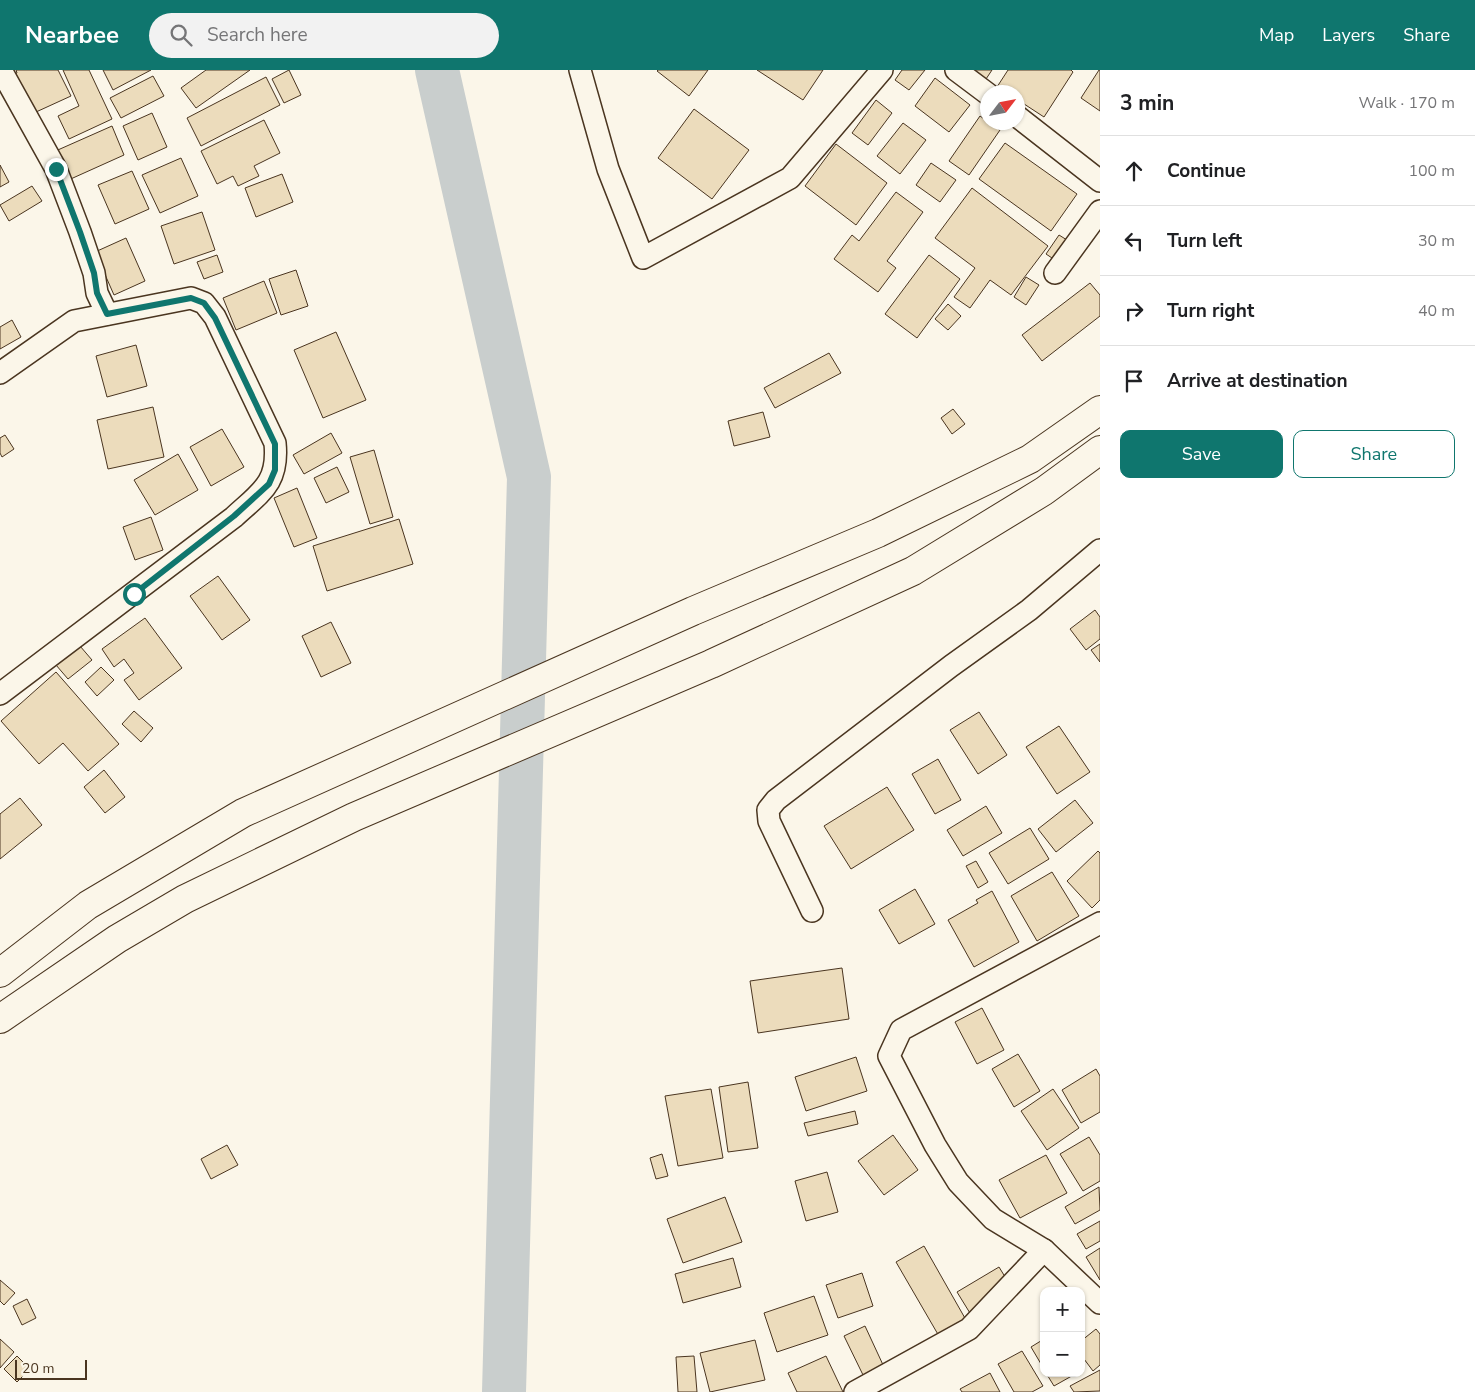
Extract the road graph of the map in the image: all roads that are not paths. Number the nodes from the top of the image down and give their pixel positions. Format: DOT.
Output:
graph roads {
  1 [pos="1,70"];
  2 [pos="580,70"];
  3 [pos="882,70"];
  4 [pos="956,70"];
  5 [pos="980,88"];
  6 [pos="1025,122"];
  7 [pos="1100,181"];
  8 [pos="1100,211"];
  9 [pos="1055,273"];
  10 [pos="107,314"];
  11 [pos="0,373"];
  12 [pos="1100,410"];
  13 [pos="1100,450"];
  14 [pos="1100,550"];
  15 [pos="0,694"];
  16 [pos="812,911"];
  17 [pos="1100,923"];
  18 [pos="0,973"];
  19 [pos="0,1019"];
  20 [pos="1044,1250"];
  21 [pos="1100,1303"];
  22 [pos="855,1392"];
  1 -- 10 [label="street"];
  2 -- 3 [label="street"];
  4 -- 5 [label="street"];
  6 -- 7 [label="street"];
  8 -- 9 [label="street"];
  10 -- 11 [label="street"];
  10 -- 15 [label="street"];
  12 -- 18 [label="highway"];
  13 -- 19 [label="highway"];
  14 -- 16 [label="street"];
  17 -- 20 [label="street"];
  20 -- 21 [label="street"];
  20 -- 22 [label="street"];
}
